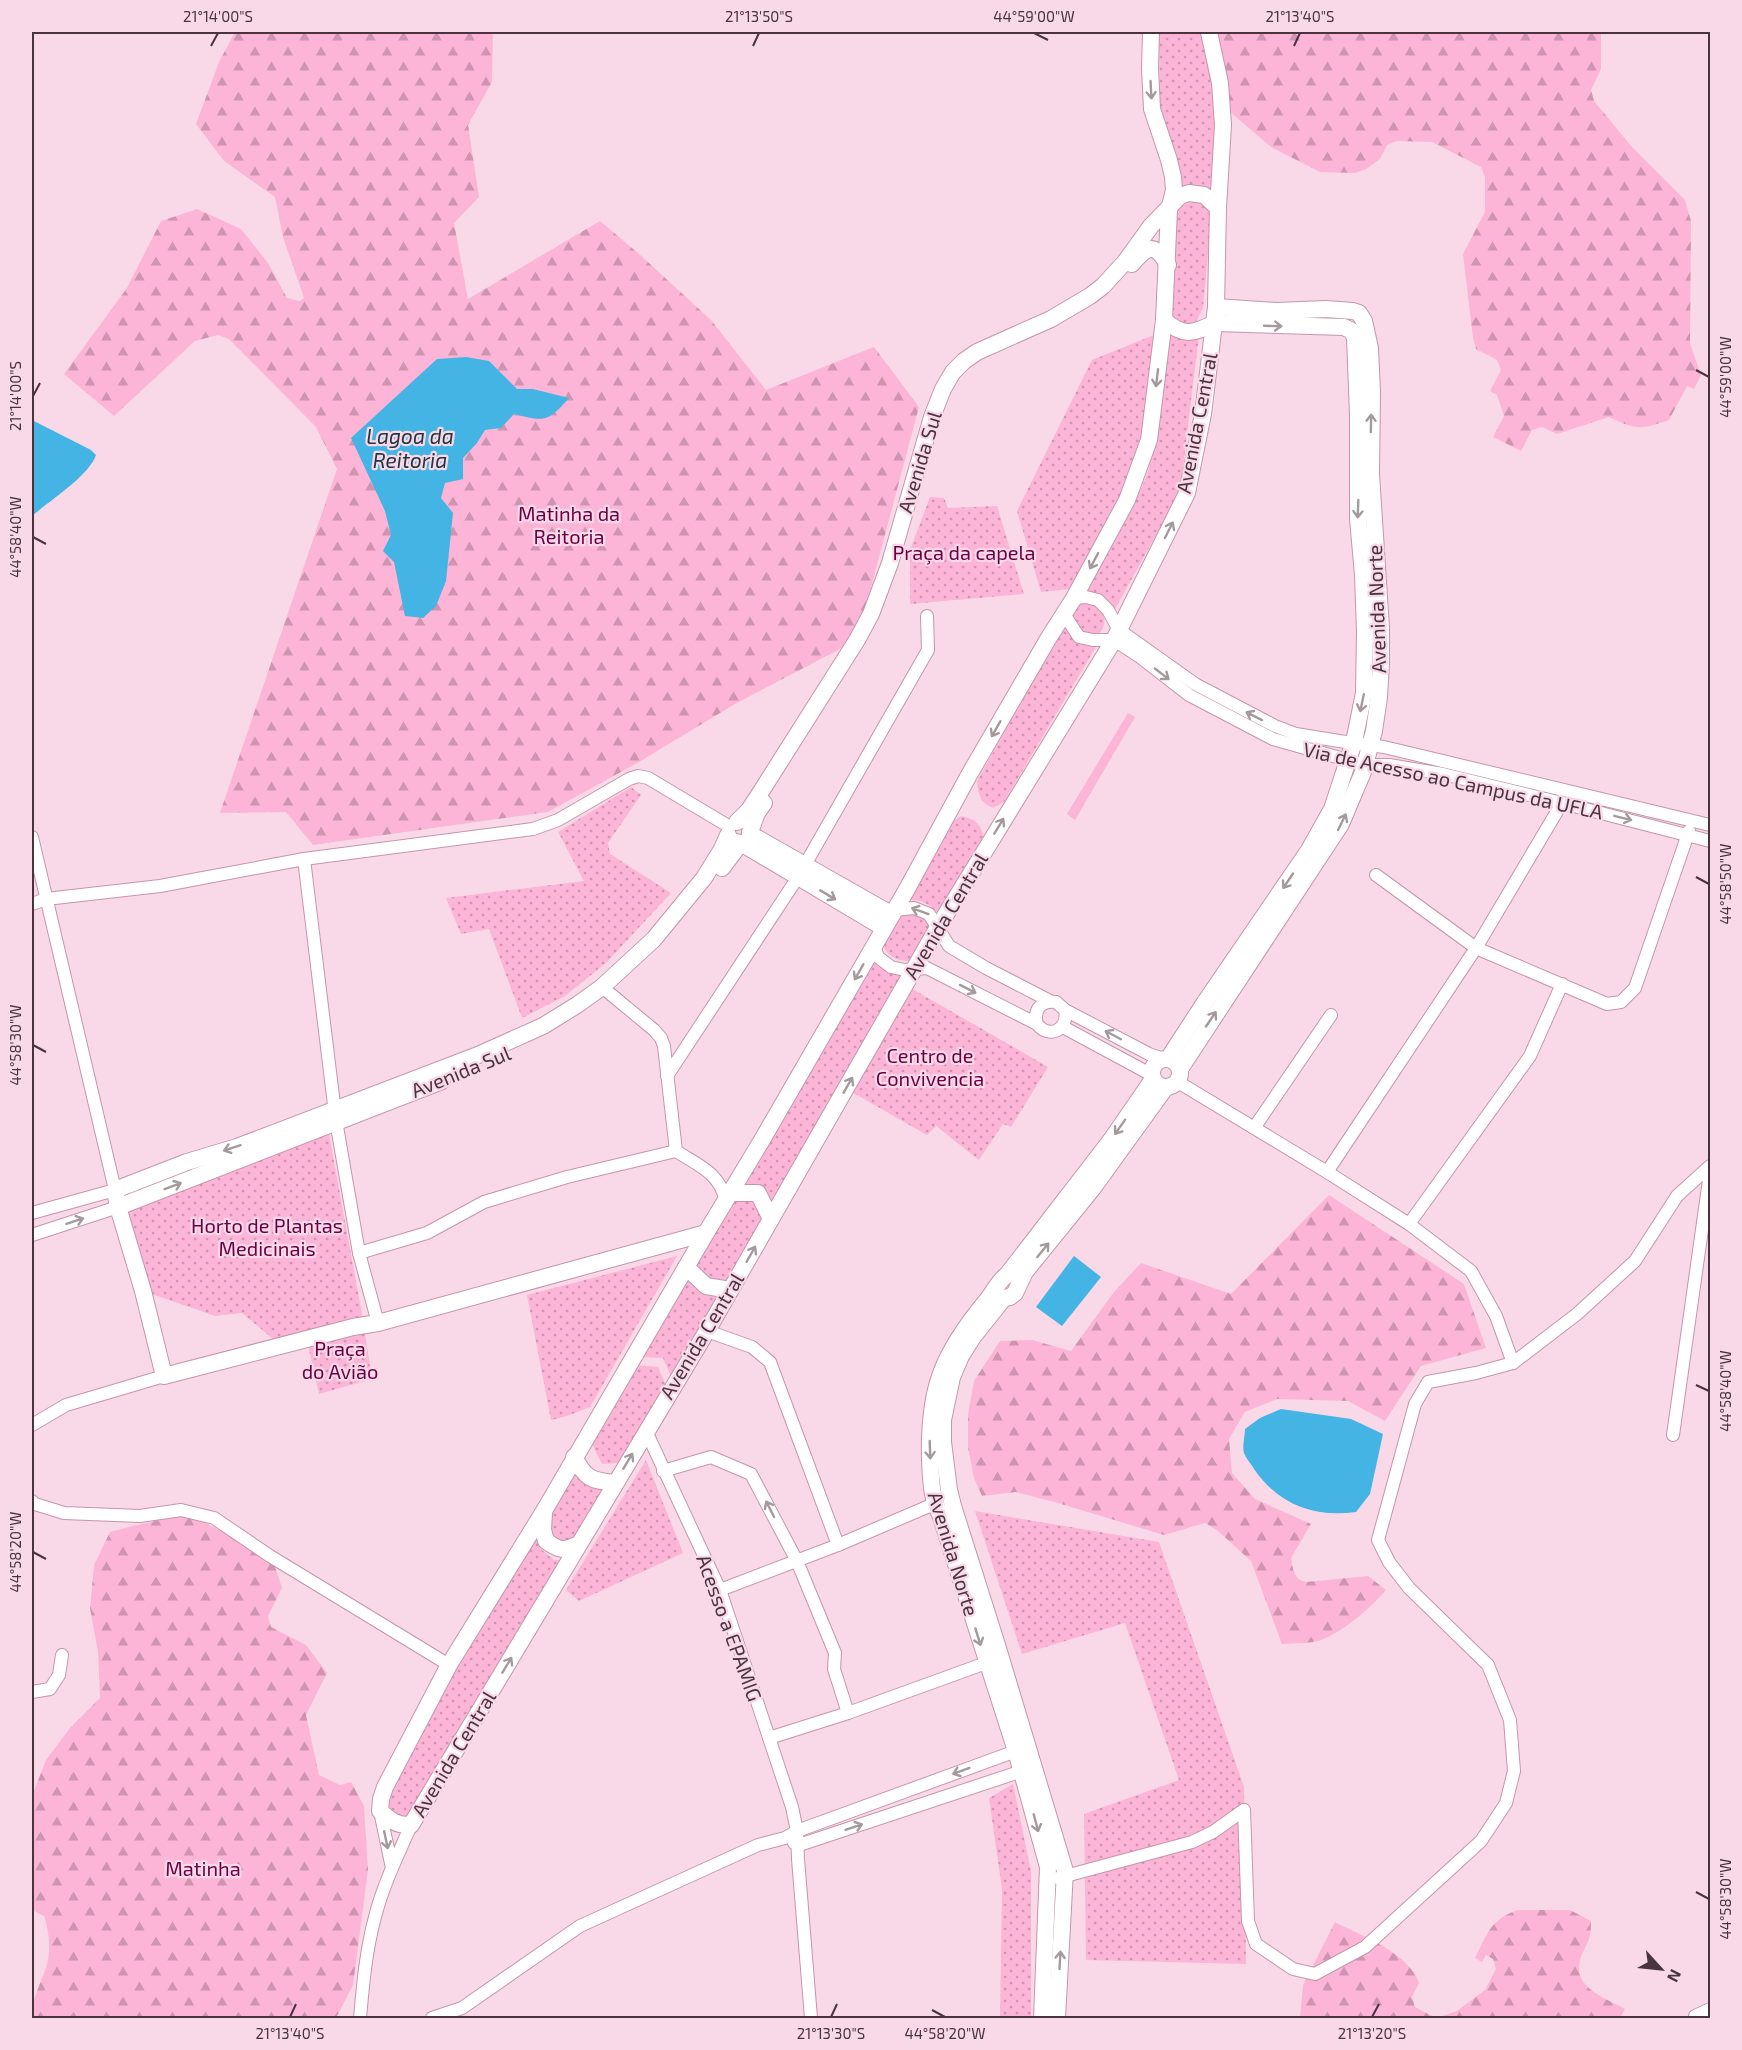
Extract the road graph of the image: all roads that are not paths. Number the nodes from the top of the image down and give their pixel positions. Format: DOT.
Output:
graph roads {
  1 [pos="1151,32"];
  2 [pos="1209,32"];
  3 [pos="1218,208"];
  4 [pos="1169,210"];
  5 [pos="1168,265"];
  6 [pos="1215,315"];
  7 [pos="1164,320"];
  8 [pos="1074,598"];
  9 [pos="1064,614"];
  10 [pos="927,616"];
  11 [pos="1117,635"];
  12 [pos="1362,743"];
  13 [pos="1347,759"];
  14 [pos="1365,765"];
  15 [pos="1562,803"];
  16 [pos="1692,821"];
  17 [pos="1710,825"];
  18 [pos="739,834"];
  19 [pos="1687,836"];
  20 [pos="32,837"];
  21 [pos="1710,841"];
  22 [pos="304,858"];
  23 [pos="800,871"];
  24 [pos="1376,874"];
  25 [pos="46,899"];
  26 [pos="32,904"];
  27 [pos="890,917"];
  28 [pos="937,929"];
  29 [pos="874,946"];
  30 [pos="1476,948"];
  31 [pos="914,968"];
  32 [pos="1562,984"];
  33 [pos="605,990"];
  34 [pos="1050,1001"];
  35 [pos="1065,1010"];
  36 [pos="1330,1015"];
  37 [pos="1037,1024"];
  38 [pos="1062,1027"];
  39 [pos="1166,1073"];
  40 [pos="667,1076"];
  41 [pos="335,1115"];
  42 [pos="1254,1128"];
  43 [pos="676,1151"];
  44 [pos="1710,1166"];
  45 [pos="1327,1172"];
  46 [pos="1710,1173"];
  47 [pos="115,1190"];
  48 [pos="728,1197"];
  49 [pos="118,1207"];
  50 [pos="32,1213"];
  51 [pos="771,1219"];
  52 [pos="1409,1224"];
  53 [pos="706,1233"];
  54 [pos="32,1235"];
  55 [pos="359,1253"];
  56 [pos="686,1267"];
  57 [pos="730,1290"];
  58 [pos="378,1323"];
  59 [pos="707,1331"];
  60 [pos="1513,1363"];
  61 [pos="164,1376"];
  62 [pos="32,1425"];
  63 [pos="646,1431"];
  64 [pos="1672,1435"];
  65 [pos="574,1457"];
  66 [pos="663,1472"];
  67 [pos="614,1484"];
  68 [pos="32,1501"];
  69 [pos="942,1502"];
  70 [pos="544,1511"];
  71 [pos="579,1544"];
  72 [pos="838,1545"];
  73 [pos="797,1561"];
  74 [pos="720,1590"];
  75 [pos="62,1655"];
  76 [pos="986,1663"];
  77 [pos="449,1665"];
  78 [pos="32,1692"];
  79 [pos="848,1713"];
  80 [pos="769,1738"];
  81 [pos="1016,1751"];
  82 [pos="1022,1771"];
  83 [pos="913,1789"];
  84 [pos="919,1805"];
  85 [pos="380,1811"];
  86 [pos="411,1825"];
  87 [pos="797,1831"];
  88 [pos="784,1838"];
  89 [pos="799,1845"];
  90 [pos="393,1868"];
  91 [pos="1056,1878"];
  92 [pos="1710,2009"];
  93 [pos="360,2019"];
  94 [pos="432,2019"];
  95 [pos="811,2019"];
  96 [pos="1042,2019"];
  97 [pos="1057,2019"];
  98 [pos="1697,2019"];
  1 -- 4 [label="street, Avenida Central, one-way"];
  2 -- 3 [label="street, Avenida Central"];
  3 -- 4 [label="street, Avenida Sul"];
  3 -- 6 [label="street, Avenida Central"];
  4 -- 5 [label="street, Avenida Central"];
  4 -- 18 [label="street, Avenida Sul"];
  5 -- 7 [label="street, Avenida Central"];
  5 -- 18 [label="street, Avenida Sul"];
  6 -- 7 [label="street"];
  11 -- 6 [label="street, Avenida Central, one-way"];
  6 -- 12 [label="street, Avenida Norte"];
  7 -- 8 [label="street, Avenida Central, one-way"];
  8 -- 9 [label="street, Avenida Central"];
  8 -- 11 [label="street"];
  9 -- 11 [label="street"];
  9 -- 27 [label="street, Avenida Central, one-way"];
  10 -- 23 [label="street"];
  12 -- 11 [label="street, Via de Acesso ao Campus da UFLA, one-way"];
  11 -- 13 [label="street, Via de Acesso ao Campus da UFLA, one-way"];
  28 -- 11 [label="street, Avenida Central, one-way"];
  12 -- 13 [label="street, Avenida Norte"];
  12 -- 14 [label="street, Avenida Norte"];
  12 -- 16 [label="street, Via de Acesso ao Campus da UFLA"];
  13 -- 14 [label="street, Via de Acesso ao Campus da UFLA"];
  13 -- 39 [label="street, Avenida Norte, one-way"];
  14 -- 15 [label="street, Via de Acesso ao Campus da UFLA"];
  39 -- 14 [label="street, Avenida Norte, one-way"];
  15 -- 19 [label="street, Via de Acesso ao Campus da UFLA, one-way"];
  15 -- 30 [label="street"];
  16 -- 17 [label="street, Via de Acesso ao Campus da UFLA"];
  16 -- 19 [label="street"];
  18 -- 22 [label="street"];
  18 -- 23 [label="street"];
  18 -- 33 [label="street, Avenida Sul"];
  19 -- 21 [label="street, Via de Acesso ao Campus da UFLA"];
  19 -- 32 [label="street"];
  20 -- 25 [label="street"];
  22 -- 25 [label="street"];
  22 -- 41 [label="street"];
  23 -- 27 [label="street"];
  23 -- 40 [label="street"];
  24 -- 30 [label="street"];
  25 -- 26 [label="street"];
  25 -- 47 [label="street"];
  28 -- 27 [label="street, one-way"];
  27 -- 29 [label="street, Avenida Central"];
  28 -- 31 [label="street, Avenida Central"];
  28 -- 34 [label="street"];
  29 -- 31 [label="street"];
  29 -- 48 [label="street, Avenida Central, one-way"];
  30 -- 32 [label="street"];
  30 -- 45 [label="street"];
  31 -- 37 [label="street, one-way"];
  51 -- 31 [label="street, Avenida Central, one-way"];
  32 -- 52 [label="street"];
  33 -- 40 [label="street"];
  33 -- 41 [label="street, Avenida Sul"];
  34 -- 35 [label="street"];
  34 -- 37 [label="street"];
  35 -- 38 [label="street"];
  39 -- 35 [label="street, one-way"];
  36 -- 42 [label="street"];
  37 -- 38 [label="street"];
  38 -- 39 [label="street"];
  39 -- 42 [label="street"];
  39 -- 69 [label="street, Avenida Norte"];
  40 -- 43 [label="street"];
  41 -- 47 [label="street, Avenida Sul, one-way"];
  49 -- 41 [label="street, Avenida Sul, one-way"];
  41 -- 55 [label="street"];
  42 -- 45 [label="street"];
  43 -- 48 [label="street"];
  43 -- 55 [label="street"];
  44 -- 60 [label="street"];
  45 -- 52 [label="street"];
  46 -- 64 [label="street"];
  47 -- 49 [label="street"];
  47 -- 50 [label="street"];
  48 -- 51 [label="street"];
  48 -- 53 [label="street, Avenida Central"];
  54 -- 49 [label="street, one-way"];
  49 -- 61 [label="street"];
  57 -- 51 [label="street, Avenida Central, one-way"];
  52 -- 60 [label="street"];
  53 -- 56 [label="street, Avenida Central"];
  53 -- 58 [label="street"];
  55 -- 58 [label="street"];
  56 -- 57 [label="street"];
  56 -- 65 [label="street, Avenida Central"];
  57 -- 59 [label="street, Avenida Central"];
  58 -- 61 [label="street"];
  59 -- 63 [label="street, Avenida Central"];
  59 -- 72 [label="street"];
  60 -- 91 [label="street"];
  61 -- 62 [label="street"];
  63 -- 66 [label="street, Acesso a EPAMIG"];
  67 -- 63 [label="street, Avenida Central, one-way"];
  65 -- 67 [label="street"];
  65 -- 70 [label="street, Avenida Central"];
  73 -- 66 [label="street, one-way"];
  66 -- 74 [label="street, Acesso a EPAMIG"];
  67 -- 71 [label="street, Avenida Central"];
  68 -- 77 [label="street"];
  69 -- 72 [label="street"];
  69 -- 76 [label="street, Avenida Norte, one-way"];
  69 -- 91 [label="street, Avenida Norte"];
  70 -- 71 [label="street"];
  70 -- 77 [label="street, Avenida Central"];
  86 -- 71 [label="street, Avenida Central, one-way"];
  72 -- 73 [label="street"];
  73 -- 74 [label="street"];
  73 -- 79 [label="street"];
  74 -- 80 [label="street, Acesso a EPAMIG"];
  75 -- 78 [label="street"];
  76 -- 79 [label="street"];
  76 -- 81 [label="street, Avenida Norte"];
  77 -- 85 [label="street, Avenida Central"];
  79 -- 80 [label="street"];
  80 -- 87 [label="street, Acesso a EPAMIG"];
  81 -- 82 [label="street, Avenida Norte"];
  81 -- 83 [label="street, one-way"];
  82 -- 84 [label="street"];
  82 -- 91 [label="street, Avenida Norte, one-way"];
  83 -- 84 [label="street"];
  83 -- 87 [label="street"];
  89 -- 84 [label="street, one-way"];
  85 -- 86 [label="street, Avenida Central"];
  85 -- 90 [label="street, one-way"];
  86 -- 90 [label="street"];
  87 -- 88 [label="street"];
  87 -- 89 [label="street, Acesso a EPAMIG"];
  88 -- 89 [label="street"];
  88 -- 94 [label="street"];
  89 -- 95 [label="street, Acesso a EPAMIG"];
  90 -- 93 [label="street"];
  91 -- 96 [label="street, Avenida Norte"];
  97 -- 91 [label="street, Avenida Norte, one-way"];
  92 -- 98 [label="street"];
}
